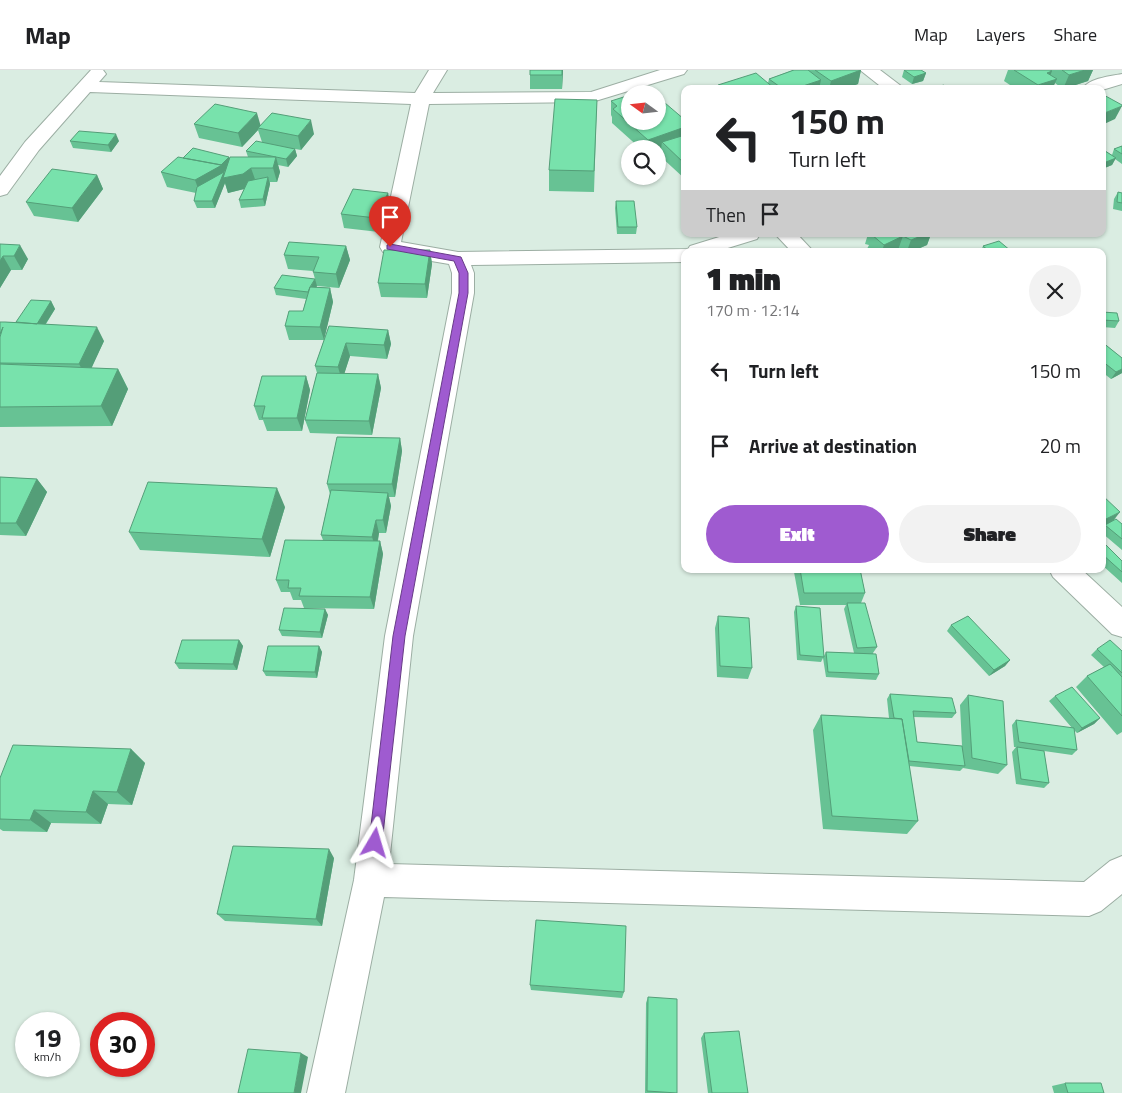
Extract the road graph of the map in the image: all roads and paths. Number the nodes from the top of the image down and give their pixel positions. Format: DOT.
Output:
graph roads {
  1 [pos="100,70"];
  2 [pos="438,70"];
  3 [pos="678,70"];
  4 [pos="869,70"];
  5 [pos="1122,79"];
  6 [pos="890,85"];
  7 [pos="1100,85"];
  8 [pos="84,87"];
  9 [pos="421,99"];
  10 [pos="0,190"];
  11 [pos="741,237"];
  12 [pos="788,237"];
  13 [pos="706,248"];
  14 [pos="800,248"];
  15 [pos="681,255"];
  16 [pos="458,259"];
  17 [pos="1068,573"];
  18 [pos="1122,626"];
  19 [pos="1122,873"];
  20 [pos="371,880"];
  21 [pos="326,1093"];
  1 -- 8 [label="street"];
  2 -- 9 [label="street"];
  3 -- 9 [label="street"];
  4 -- 6 [label="street"];
  5 -- 7 [label="street"];
  8 -- 9 [label="street"];
  8 -- 10 [label="street"];
  9 -- 16 [label="street"];
  11 -- 13 [label="street"];
  12 -- 14 [label="street"];
  15 -- 16 [label="street"];
  16 -- 20 [label="street"];
  17 -- 18 [label="street"];
  19 -- 20 [label="street"];
  20 -- 21 [label="street"];
}
